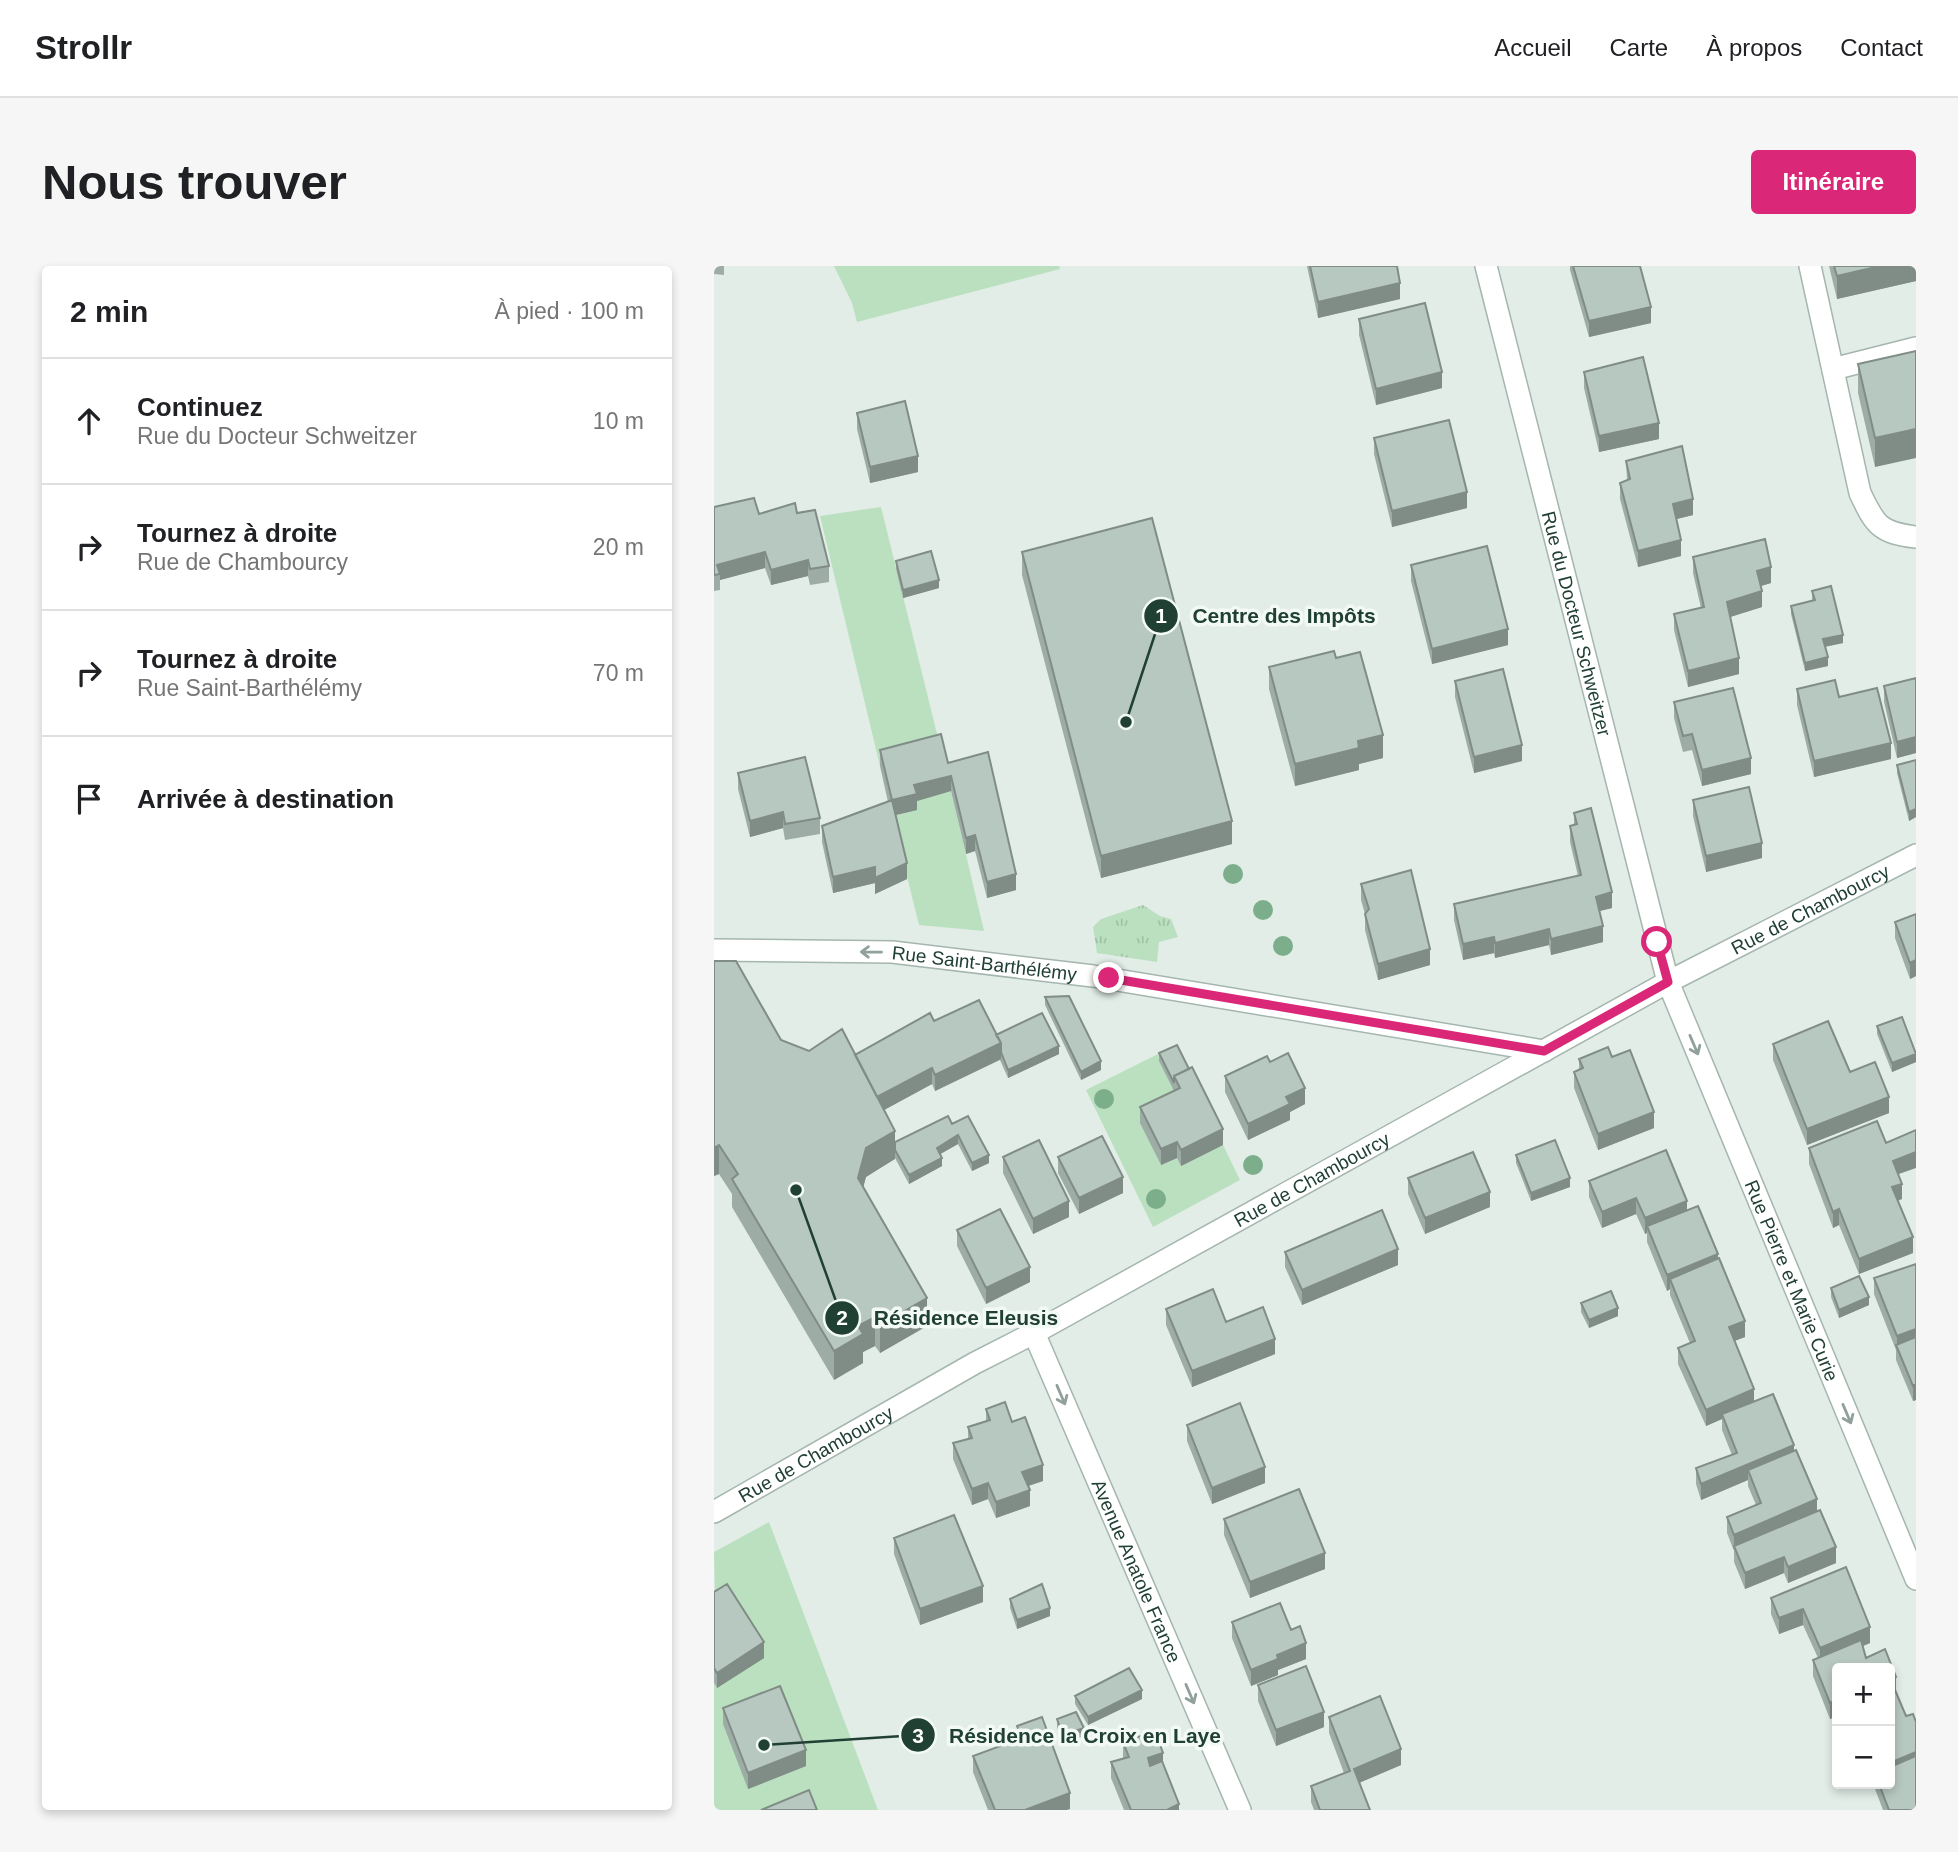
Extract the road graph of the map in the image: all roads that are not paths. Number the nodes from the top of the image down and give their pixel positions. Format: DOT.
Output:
graph roads {
  1 [pos="1486,266"];
  2 [pos="1810,266"];
  3 [pos="1916,348"];
  4 [pos="1833,369"];
  5 [pos="1916,537"];
  6 [pos="1916,855"];
  7 [pos="714,950"];
  8 [pos="1668,982"];
  9 [pos="1544,1051"];
  10 [pos="1034,1333"];
  11 [pos="714,1512"];
  12 [pos="1916,1579"];
  13 [pos="1240,1810"];
  1 -- 8 [label="street, Rue du Docteur Schweitzer"];
  2 -- 4 [label="street"];
  3 -- 4 [label="street"];
  4 -- 5 [label="street"];
  6 -- 8 [label="street, Rue de Chambourcy"];
  9 -- 7 [label="street, Rue Saint-Barthélémy, one-way"];
  8 -- 9 [label="street, Rue de Chambourcy"];
  8 -- 12 [label="street, Rue Pierre et Marie Curie, one-way"];
  9 -- 10 [label="street, Rue de Chambourcy"];
  10 -- 11 [label="street, Rue de Chambourcy"];
  10 -- 13 [label="street, Avenue Anatole France, one-way"];
}
